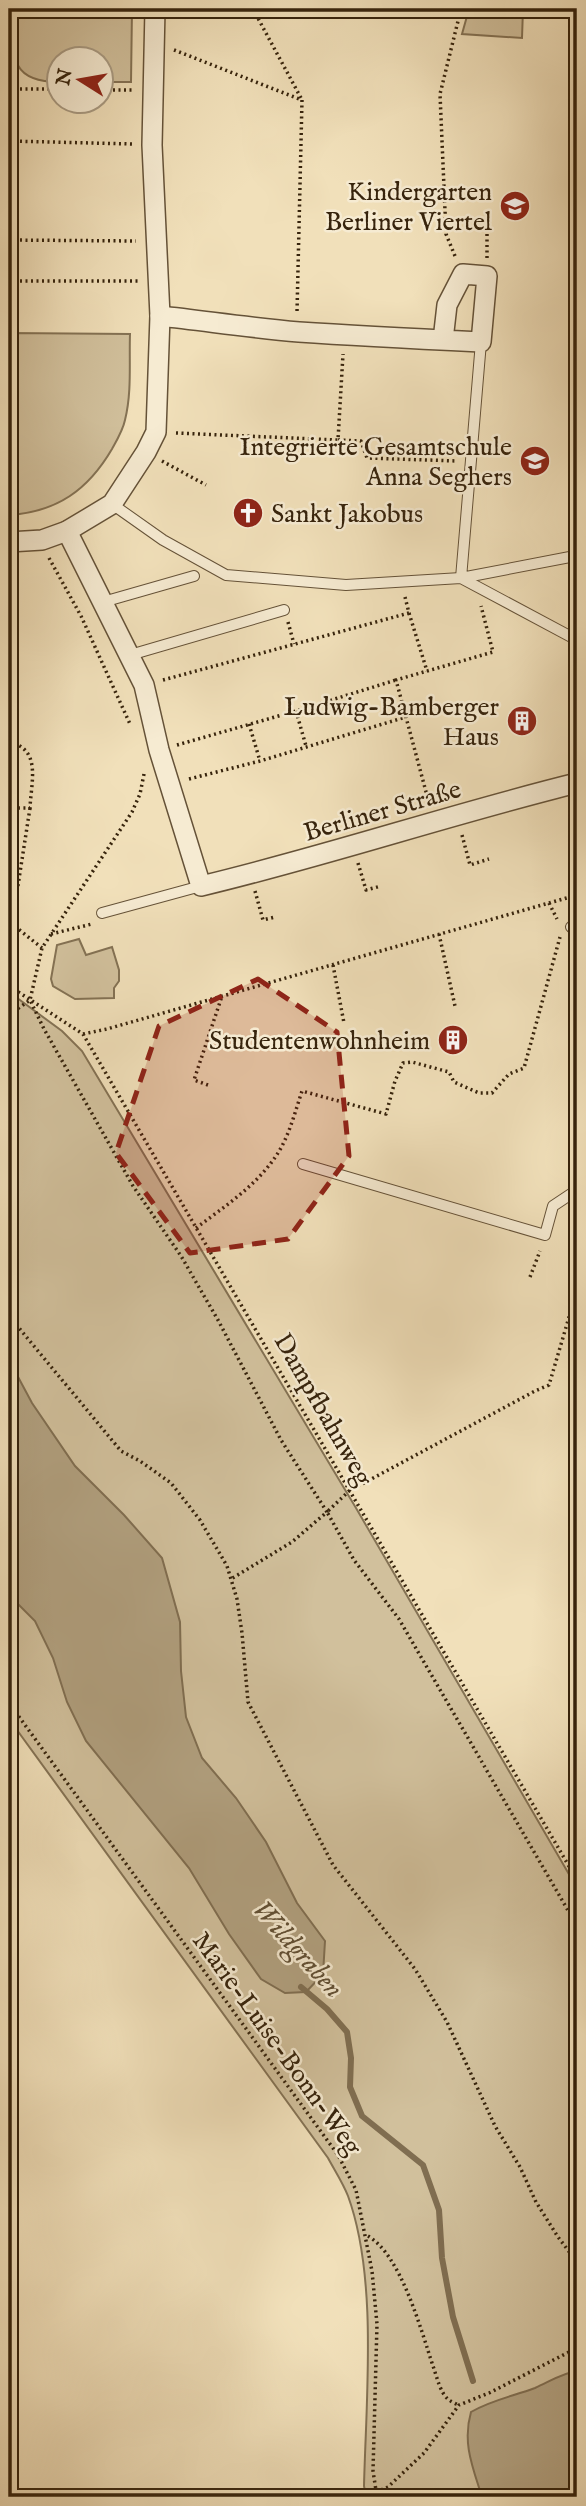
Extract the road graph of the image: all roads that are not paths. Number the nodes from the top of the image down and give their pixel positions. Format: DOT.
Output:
graph roads {
  1 [pos="155,9"];
  2 [pos="160,316"];
  3 [pos="443,340"];
  4 [pos="481,342"];
  5 [pos="113,504"];
  6 [pos="67,531"];
  7 [pos="9,542"];
  8 [pos="575,556"];
  9 [pos="194,576"];
  10 [pos="461,578"];
  11 [pos="103,602"];
  12 [pos="284,610"];
  13 [pos="577,640"];
  14 [pos="130,655"];
  15 [pos="577,783"];
  16 [pos="201,886"];
  17 [pos="101,918"];
  18 [pos="303,1164"];
  19 [pos="577,1190"];
  1 -- 2 [label="street"];
  2 -- 3 [label="street"];
  2 -- 5 [label="street"];
  3 -- 4 [label="street"];
  3 -- 4 [label="street"];
  4 -- 10 [label="lane"];
  5 -- 6 [label="street"];
  5 -- 10 [label="lane"];
  6 -- 7 [label="street"];
  6 -- 11 [label="street"];
  8 -- 10 [label="lane"];
  9 -- 11 [label="lane"];
  10 -- 13 [label="lane"];
  11 -- 14 [label="street"];
  12 -- 14 [label="lane"];
  14 -- 16 [label="street"];
  15 -- 16 [label="street, Berliner Straße"];
  16 -- 17 [label="lane, Berliner Straße"];
  18 -- 19 [label="lane"];
}
